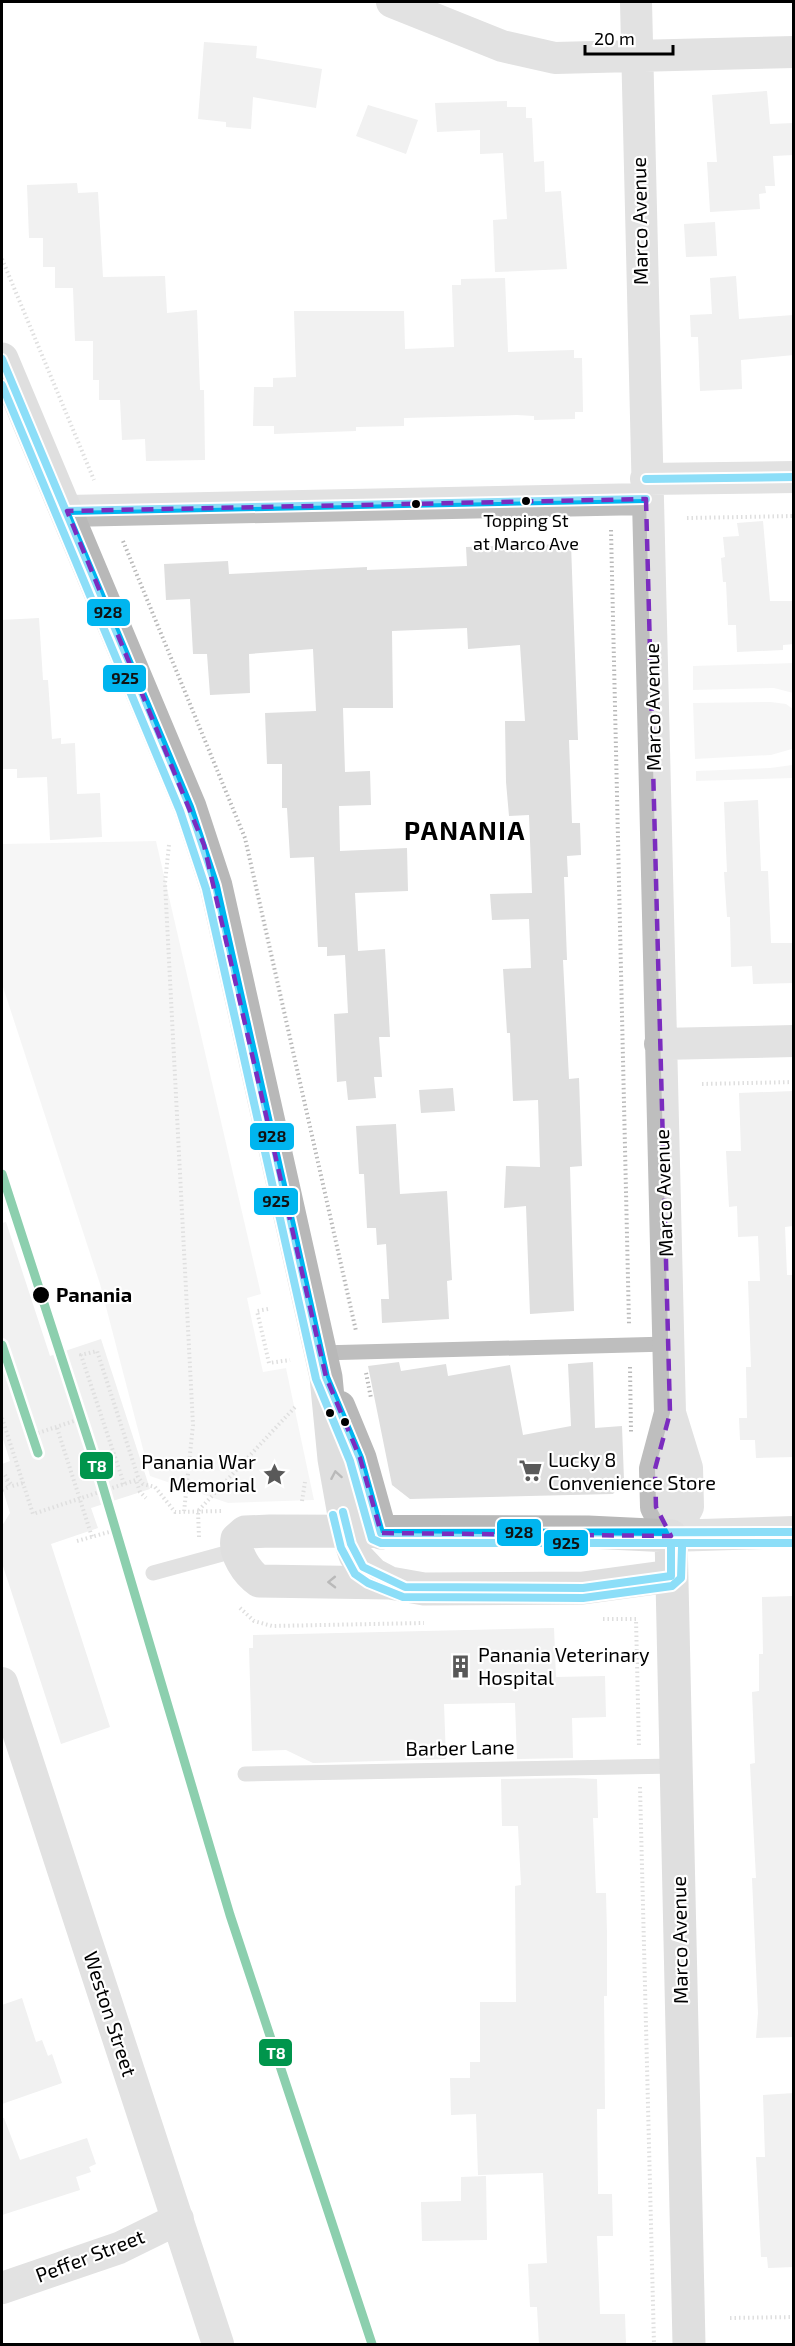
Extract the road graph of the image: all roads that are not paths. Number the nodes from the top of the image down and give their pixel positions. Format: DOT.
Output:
graph roads {
  1 [pos="392,2"];
  2 [pos="636,2"];
  3 [pos="794,52"];
  4 [pos="637,56"];
  5 [pos="2,359"];
  6 [pos="794,477"];
  7 [pos="646,489"];
  8 [pos="67,511"];
  9 [pos="794,1041"];
  10 [pos="660,1044"];
  11 [pos="668,1344"];
  12 [pos="323,1365"];
  13 [pos="340,1532"];
  14 [pos="794,1532"];
  15 [pos="381,1533"];
  16 [pos="626,1533"];
  17 [pos="671,1536"];
  18 [pos="237,1550"];
  19 [pos="153,1573"];
  20 [pos="671,1576"];
  21 [pos="628,1581"];
  22 [pos="390,1583"];
  23 [pos="2,1683"];
  24 [pos="676,1766"];
  25 [pos="245,1774"];
  26 [pos="177,2219"];
  27 [pos="2,2288"];
  28 [pos="218,2344"];
  29 [pos="689,2344"];
  1 -- 4 [label="street"];
  2 -- 4 [label="street, Marco Avenue"];
  3 -- 4 [label="street"];
  4 -- 7 [label="street, Marco Avenue"];
  5 -- 8 [label="street"];
  6 -- 7 [label="street"];
  7 -- 8 [label="street"];
  7 -- 10 [label="street, Marco Avenue"];
  8 -- 12 [label="street"];
  9 -- 10 [label="street"];
  10 -- 11 [label="street, Marco Avenue"];
  11 -- 12 [label="lane"];
  11 -- 17 [label="street, Marco Avenue"];
  13 -- 12 [label="street, one-way"];
  12 -- 15 [label="street"];
  13 -- 15 [label="street"];
  13 -- 18 [label="street"];
  13 -- 22 [label="street"];
  14 -- 17 [label="street"];
  15 -- 16 [label="street"];
  16 -- 17 [label="street"];
  16 -- 21 [label="street"];
  17 -- 20 [label="street, Marco Avenue"];
  18 -- 19 [label="lane"];
  22 -- 18 [label="street, one-way"];
  20 -- 21 [label="street"];
  20 -- 24 [label="street, Marco Avenue"];
  21 -- 22 [label="street"];
  23 -- 26 [label="street, Weston Street"];
  24 -- 25 [label="lane, Barber Lane"];
  24 -- 29 [label="street, Marco Avenue"];
  26 -- 27 [label="street, Peffer Street"];
  26 -- 28 [label="street, Weston Street"];
}
